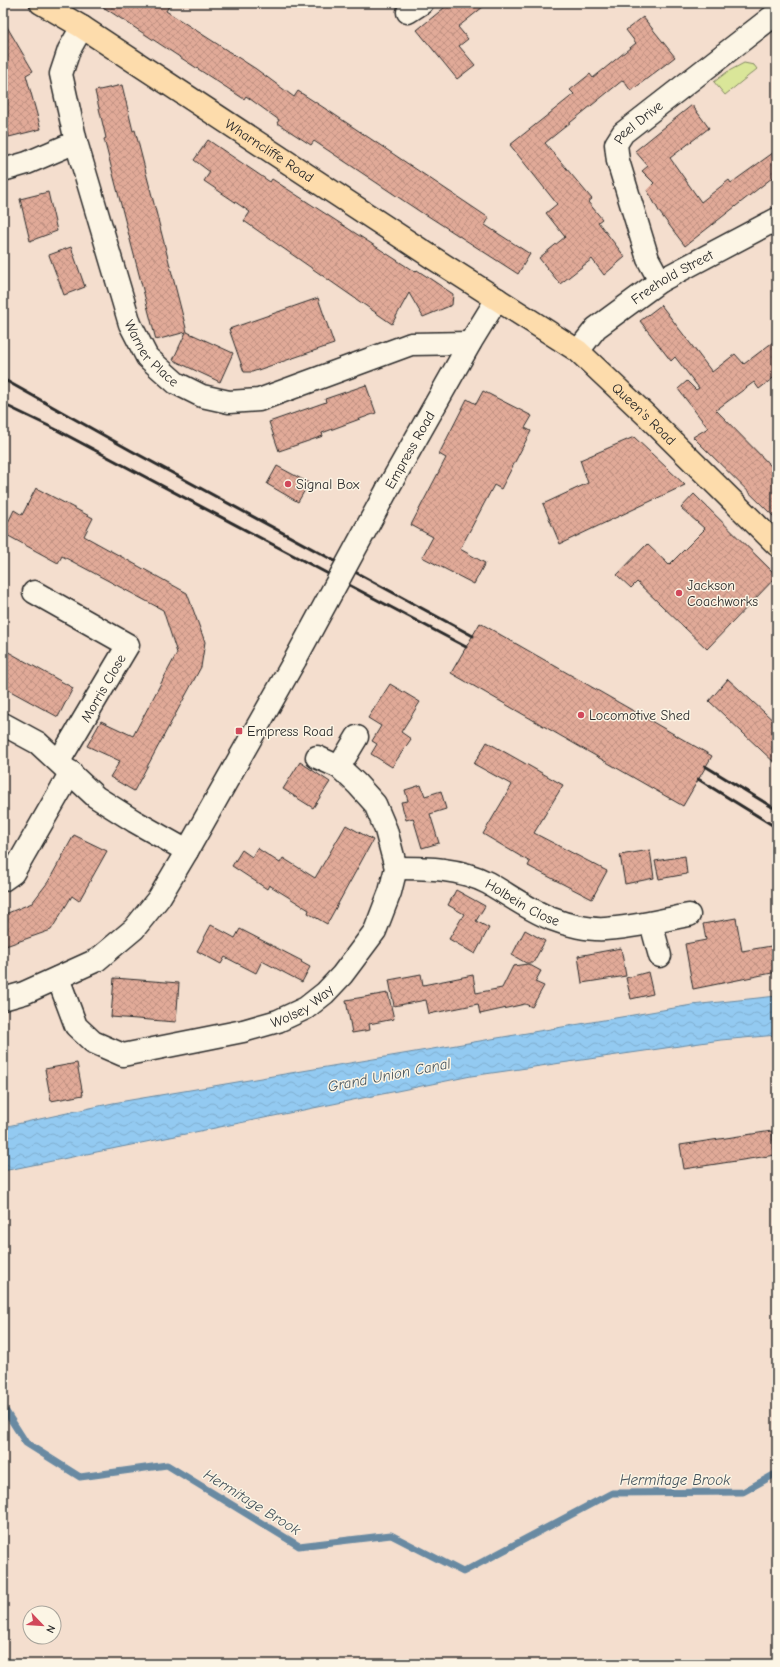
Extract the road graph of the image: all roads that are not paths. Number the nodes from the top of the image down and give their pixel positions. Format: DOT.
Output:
graph roads {
  1 [pos="41,3"];
  2 [pos="777,13"];
  3 [pos="82,28"];
  4 [pos="76,142"];
  5 [pos="3,170"];
  6 [pos="777,219"];
  7 [pos="660,281"];
  8 [pos="497,299"];
  9 [pos="470,343"];
  10 [pos="578,350"];
  11 [pos="777,545"];
  12 [pos="34,592"];
  13 [pos="3,724"];
  14 [pos="356,737"];
  15 [pos="318,757"];
  16 [pos="65,767"];
  17 [pos="339,767"];
  18 [pos="187,851"];
  19 [pos="396,868"];
  20 [pos="3,880"];
  21 [pos="689,915"];
  22 [pos="651,923"];
  23 [pos="660,956"];
  24 [pos="58,978"];
  25 [pos="3,999"];
  1 -- 3 [label="main road, Wharncliffe Road"];
  2 -- 7 [label="street, Peel Drive"];
  3 -- 4 [label="street, Warner Place"];
  3 -- 8 [label="main road, Wharncliffe Road"];
  4 -- 5 [label="street"];
  4 -- 9 [label="street, Warner Place"];
  6 -- 7 [label="street, Freehold Street"];
  7 -- 10 [label="street, Freehold Street"];
  8 -- 9 [label="street, Empress Road"];
  8 -- 10 [label="main road, Queen's Road"];
  9 -- 18 [label="street, Empress Road, bridge"];
  10 -- 11 [label="main road, Queen's Road"];
  12 -- 16 [label="street, Morris Close"];
  13 -- 16 [label="street"];
  14 -- 17 [label="street"];
  15 -- 17 [label="street, Wolsey Way"];
  16 -- 18 [label="street"];
  16 -- 20 [label="street, Morris Close"];
  17 -- 19 [label="street, Wolsey Way"];
  18 -- 24 [label="street, Empress Road"];
  19 -- 22 [label="street, Holbein Close"];
  19 -- 24 [label="street, Wolsey Way"];
  21 -- 22 [label="street, Holbein Close"];
  22 -- 23 [label="street"];
  24 -- 25 [label="street, Empress Road"];
}
